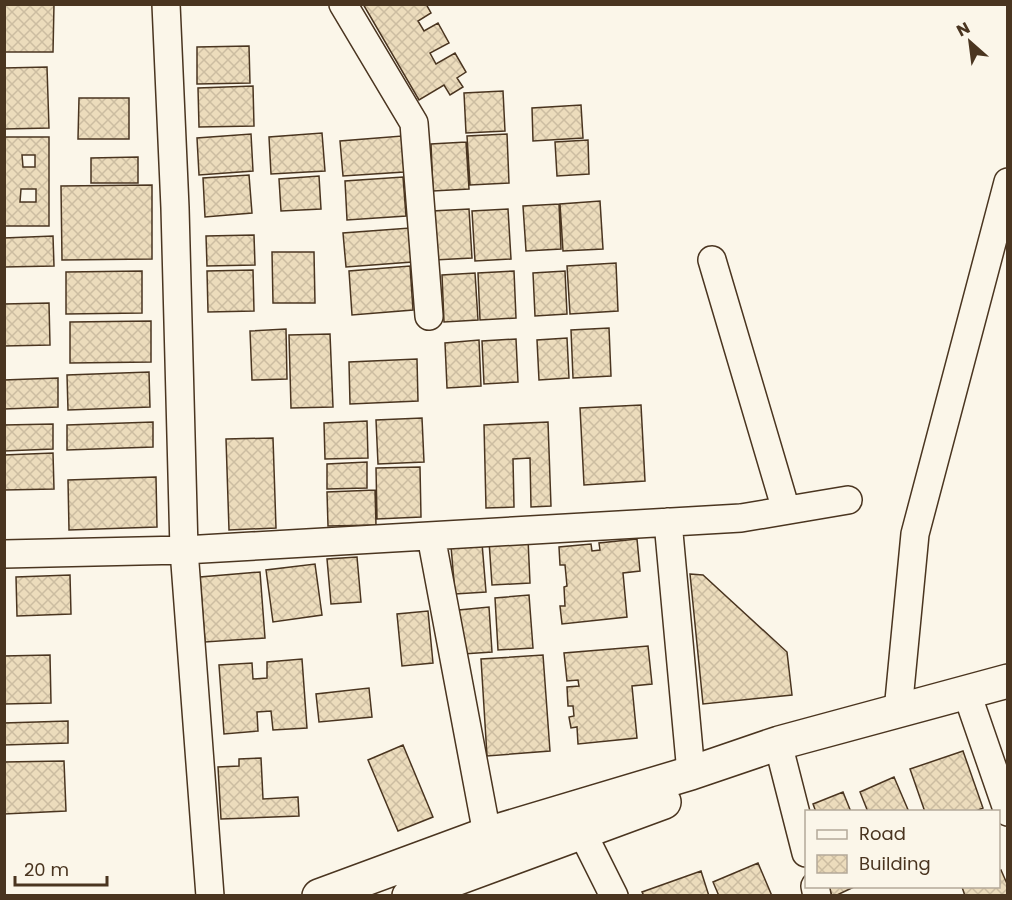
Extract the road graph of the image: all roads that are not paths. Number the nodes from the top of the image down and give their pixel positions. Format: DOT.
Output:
graph roads {
  1 [pos="166,4"];
  2 [pos="343,4"];
  3 [pos="1008,182"];
  4 [pos="712,260"];
  5 [pos="429,316"];
  6 [pos="848,500"];
  7 [pos="786,510"];
  8 [pos="668,522"];
  9 [pos="431,536"];
  10 [pos="184,550"];
  11 [pos="4,554"];
  12 [pos="1008,681"];
  13 [pos="1008,698"];
  14 [pos="972,708"];
  15 [pos="898,711"];
  16 [pos="782,759"];
  17 [pos="691,773"];
  18 [pos="1008,812"];
  19 [pos="582,832"];
  20 [pos="487,834"];
  21 [pos="805,845"];
  22 [pos="421,894"];
  23 [pos="210,896"];
  24 [pos="319,896"];
  25 [pos="614,896"];
  1 -- 10 [label="street"];
  2 -- 5 [label="street"];
  3 -- 15 [label="street"];
  4 -- 7 [label="street"];
  6 -- 7 [label="street"];
  7 -- 8 [label="street"];
  8 -- 9 [label="street"];
  8 -- 17 [label="street"];
  9 -- 10 [label="street"];
  9 -- 20 [label="street"];
  10 -- 11 [label="street"];
  10 -- 23 [label="street"];
  12 -- 15 [label="main road"];
  13 -- 14 [label="main road"];
  14 -- 16 [label="main road"];
  14 -- 18 [label="street"];
  15 -- 17 [label="main road"];
  16 -- 19 [label="main road"];
  16 -- 21 [label="street"];
  17 -- 20 [label="main road"];
  19 -- 22 [label="main road"];
  19 -- 25 [label="street"];
  20 -- 24 [label="main road"];
}
